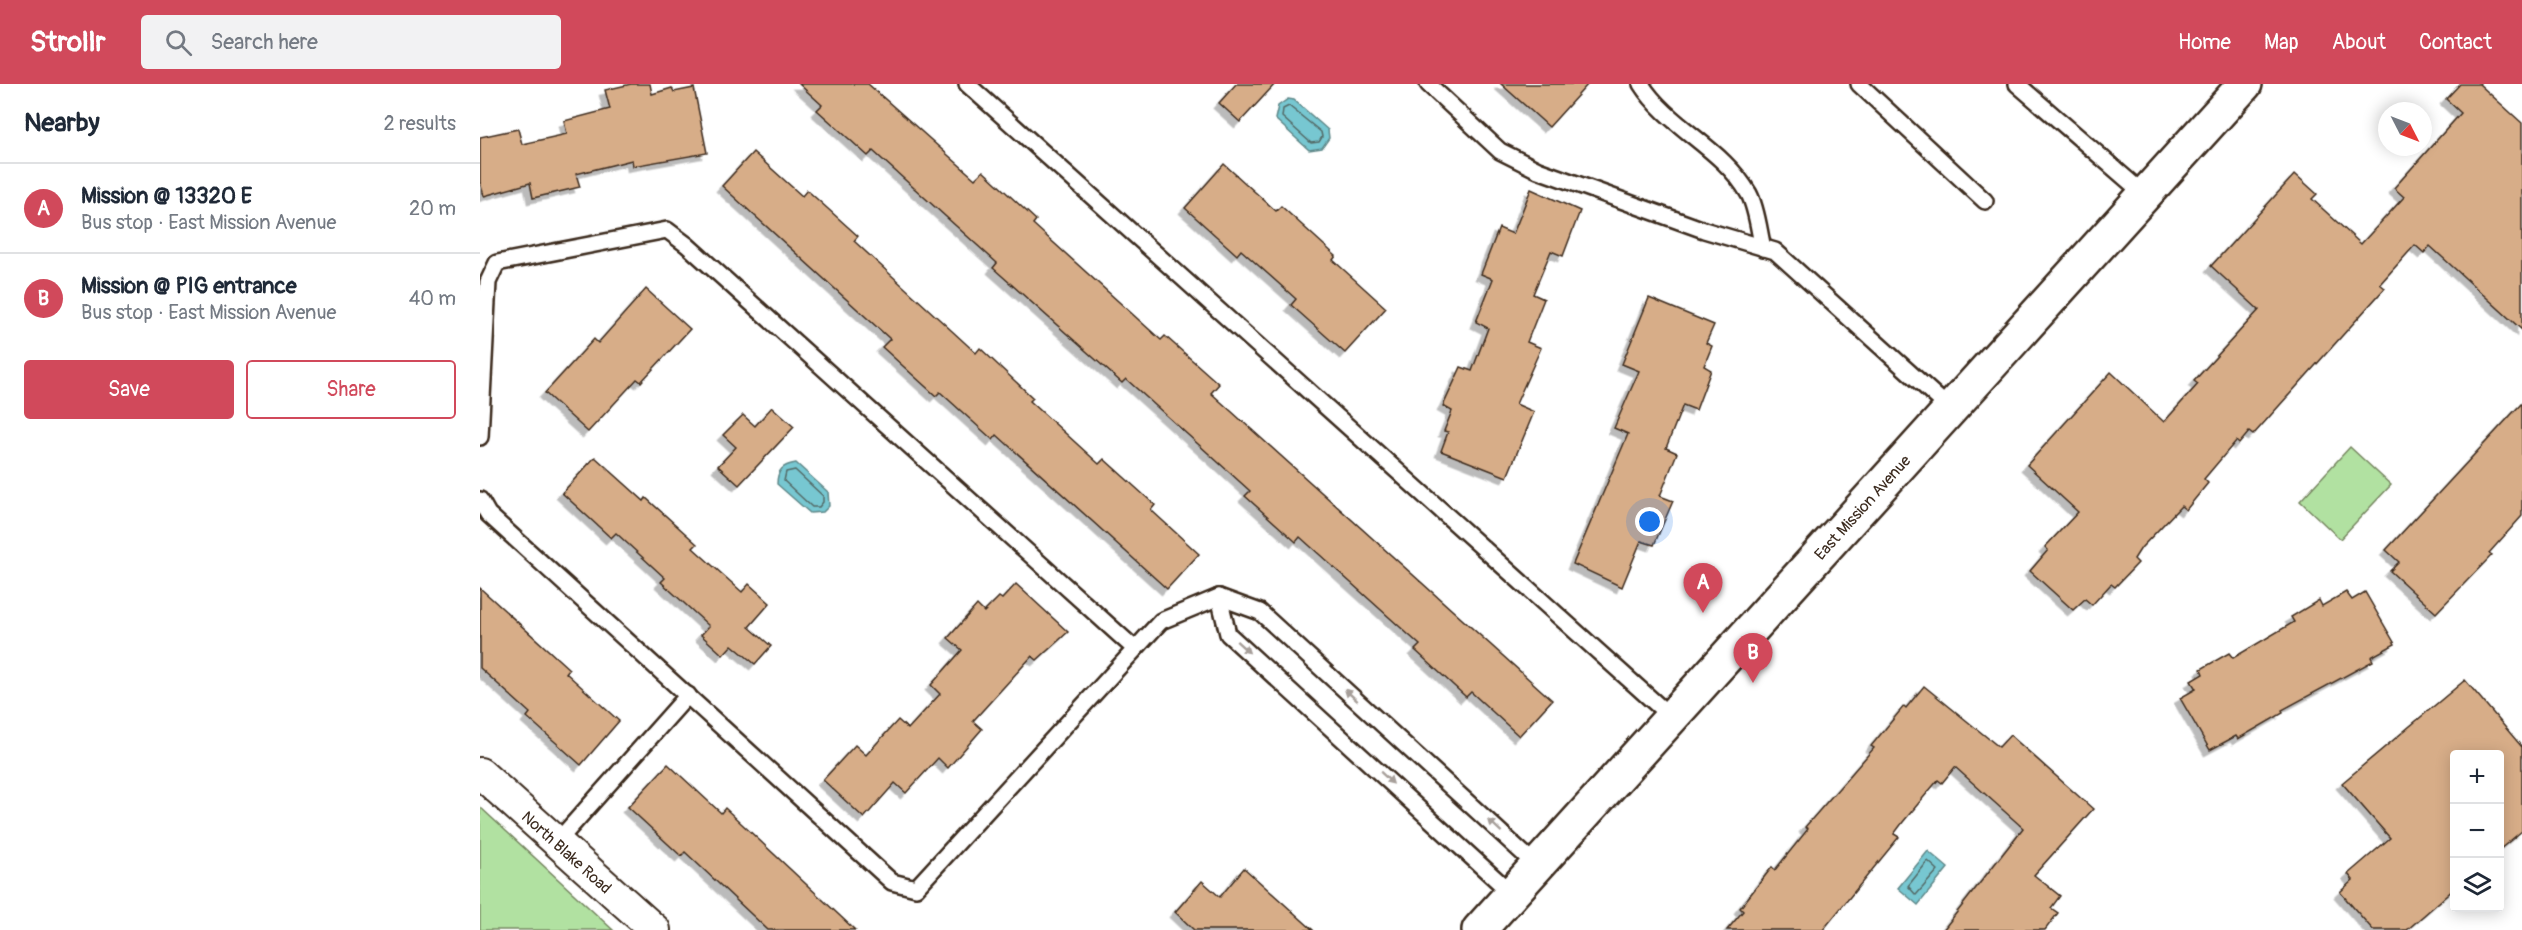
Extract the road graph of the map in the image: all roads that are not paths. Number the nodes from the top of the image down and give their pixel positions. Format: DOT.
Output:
graph roads {
  1 [pos="967,84"];
  2 [pos="1428,84"];
  3 [pos="1641,84"];
  4 [pos="1859,84"];
  5 [pos="2017,84"];
  6 [pos="2245,84"];
  7 [pos="2145,195"];
  8 [pos="1984,201"];
  9 [pos="1763,248"];
  10 [pos="1951,410"];
  11 [pos="480,437"];
  12 [pos="480,500"];
  13 [pos="1219,597"];
  14 [pos="1135,649"];
  15 [pos="688,695"];
  16 [pos="1672,718"];
  17 [pos="480,773"];
  18 [pos="557,842"];
  19 [pos="1537,866"];
  20 [pos="1512,894"];
  21 [pos="655,930"];
  22 [pos="1479,930"];
  1 -- 16 [label="lane"];
  2 -- 9 [label="lane"];
  3 -- 9 [label="lane"];
  4 -- 8 [label="lane"];
  5 -- 7 [label="lane"];
  6 -- 7 [label="street, East Mission Avenue"];
  7 -- 10 [label="street, East Mission Avenue"];
  9 -- 10 [label="lane"];
  10 -- 16 [label="street, East Mission Avenue"];
  11 -- 14 [label="lane"];
  12 -- 15 [label="lane"];
  13 -- 14 [label="lane"];
  19 -- 13 [label="lane, one-way"];
  13 -- 20 [label="lane, one-way"];
  14 -- 15 [label="lane"];
  15 -- 18 [label="lane"];
  16 -- 19 [label="street, East Mission Avenue"];
  17 -- 18 [label="street, North Blake Road"];
  18 -- 21 [label="street, North Blake Road"];
  19 -- 20 [label="street, East Mission Avenue"];
  20 -- 22 [label="street, East Mission Avenue"];
}
